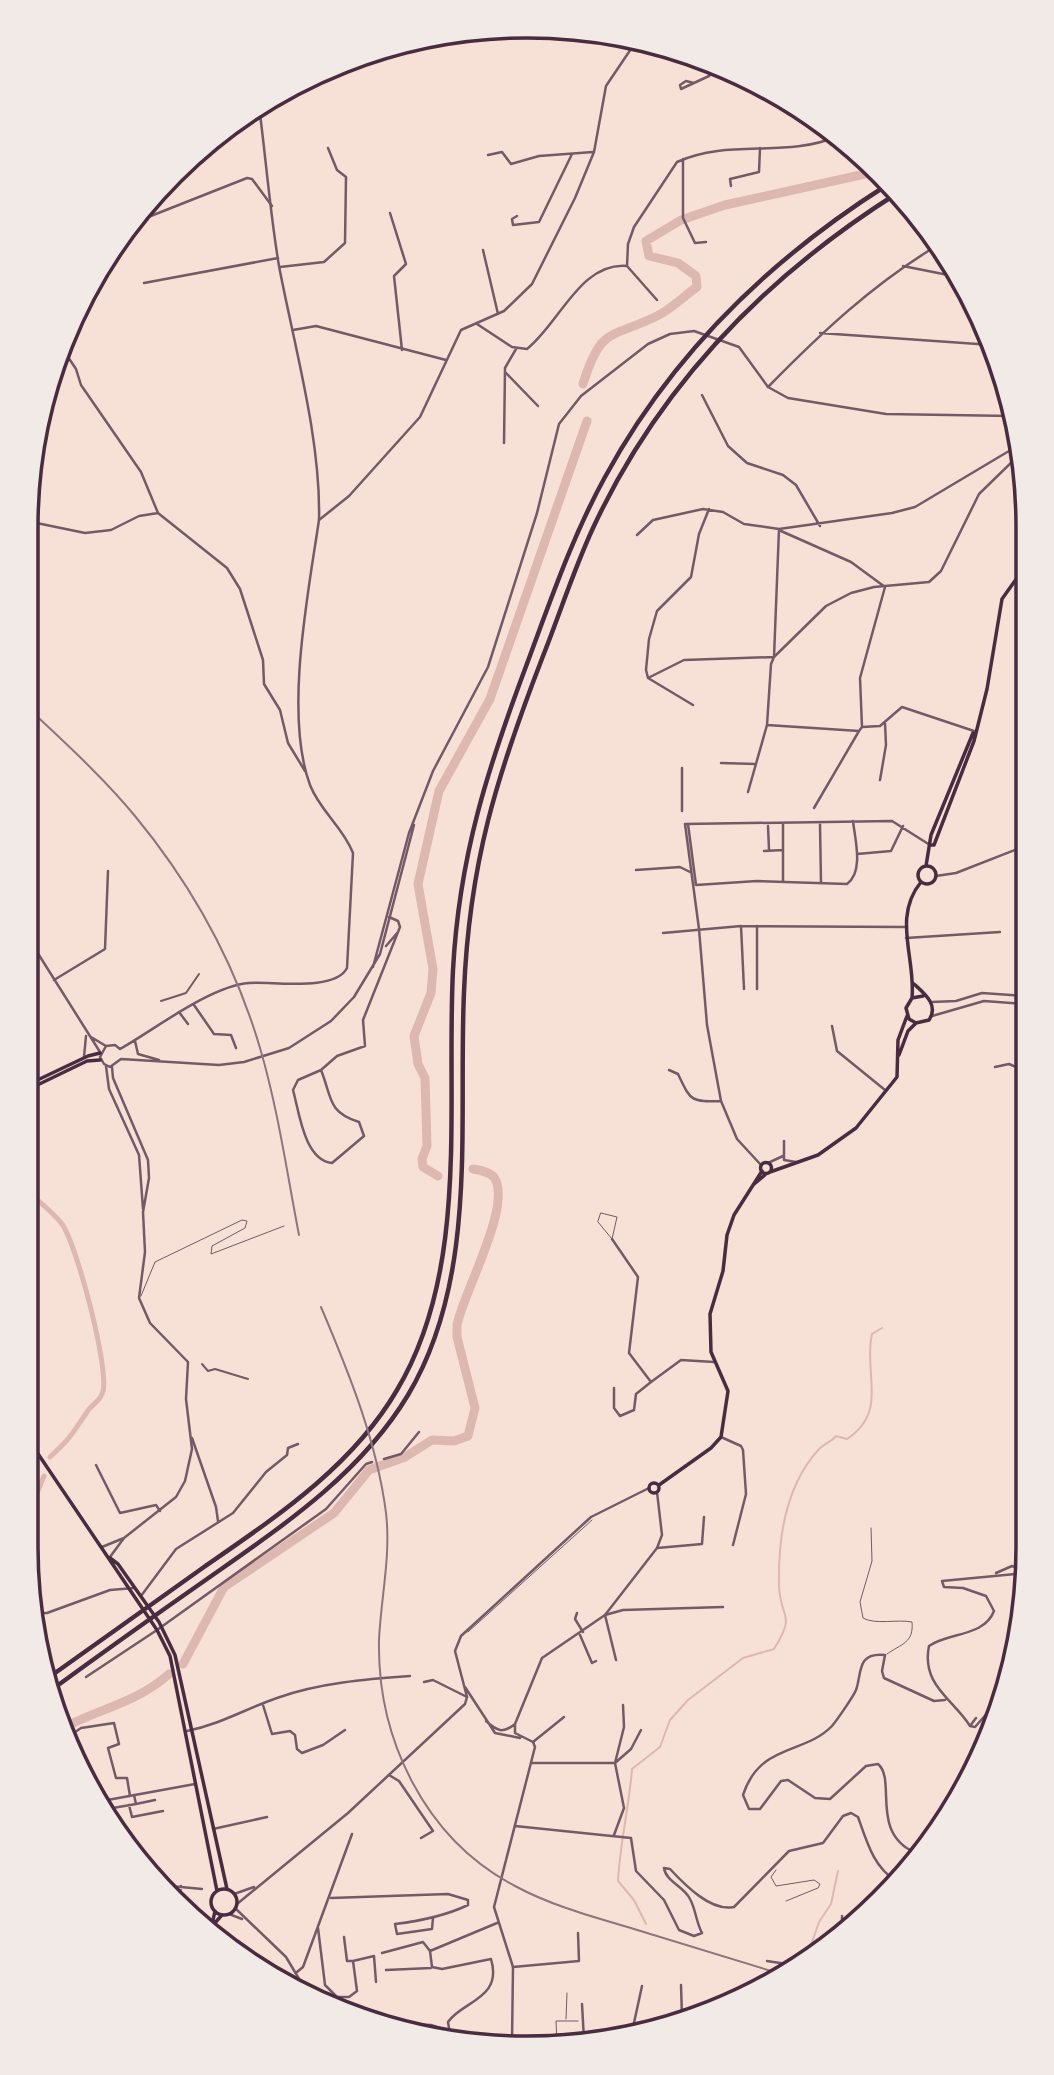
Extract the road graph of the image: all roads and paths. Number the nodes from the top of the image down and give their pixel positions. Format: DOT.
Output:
graph roads {
  1 [pos="630,50"];
  2 [pos="711,75"];
  3 [pos="694,83"];
  4 [pos="261,118"];
  5 [pos="825,140"];
  6 [pos="328,148"];
  7 [pos="760,148"];
  8 [pos="594,152"];
  9 [pos="572,154"];
  10 [pos="488,155"];
  11 [pos="682,159"];
  12 [pos="731,186"];
  13 [pos="880,190"];
  14 [pos="888,199"];
  15 [pos="272,206"];
  16 [pos="390,214"];
  17 [pos="151,216"];
  18 [pos="517,216"];
  19 [pos="706,242"];
  20 [pos="483,250"];
  21 [pos="929,250"];
  22 [pos="278,258"];
  23 [pos="628,266"];
  24 [pos="903,266"];
  25 [pos="279,267"];
  26 [pos="945,274"];
  27 [pos="145,283"];
  28 [pos="657,300"];
  29 [pos="498,314"];
  30 [pos="477,324"];
  31 [pos="293,330"];
  32 [pos="820,333"];
  33 [pos="980,344"];
  34 [pos="516,349"];
  35 [pos="401,350"];
  36 [pos="69,358"];
  37 [pos="446,360"];
  38 [pos="506,373"];
  39 [pos="768,387"];
  40 [pos="702,395"];
  41 [pos="538,406"];
  42 [pos="1003,416"];
  43 [pos="504,443"];
  44 [pos="1009,451"];
  45 [pos="1011,463"];
  46 [pos="709,509"];
  47 [pos="158,513"];
  48 [pos="319,520"];
  49 [pos="38,523"];
  50 [pos="820,526"];
  51 [pos="779,530"];
  52 [pos="637,535"];
  53 [pos="1016,579"];
  54 [pos="885,587"];
  55 [pos="774,657"];
  56 [pos="648,678"];
  57 [pos="693,705"];
  58 [pos="885,723"];
  59 [pos="767,725"];
  60 [pos="862,727"];
  61 [pos="859,731"];
  62 [pos="974,732"];
  63 [pos="721,763"];
  64 [pos="755,764"];
  65 [pos="682,768"];
  66 [pos="306,772"];
  67 [pos="880,780"];
  68 [pos="748,792"];
  69 [pos="814,808"];
  70 [pos="682,811"];
  71 [pos="414,821"];
  72 [pos="852,821"];
  73 [pos="686,824"];
  74 [pos="768,824"];
  75 [pos="783,824"];
  76 [pos="820,824"];
  77 [pos="903,826"];
  78 [pos="930,845"];
  79 [pos="764,850"];
  80 [pos="769,850"];
  81 [pos="783,850"];
  82 [pos="1016,850"];
  83 [pos="857,854"];
  84 [pos="926,866"];
  85 [pos="636,870"];
  86 [pos="108,871"];
  87 [pos="690,872"];
  88 [pos="936,876"];
  89 [pos="783,881"];
  90 [pos="921,881"];
  91 [pos="821,883"];
  92 [pos="386,916"];
  93 [pos="391,917"];
  94 [pos="741,926"];
  95 [pos="757,926"];
  96 [pos="905,927"];
  97 [pos="400,929"];
  98 [pos="699,929"];
  99 [pos="1000,932"];
  100 [pos="663,933"];
  101 [pos="906,938"];
  102 [pos="384,947"];
  103 [pos="38,953"];
  104 [pos="390,954"];
  105 [pos="373,967"];
  106 [pos="199,974"];
  107 [pos="54,980"];
  108 [pos="914,985"];
  109 [pos="744,989"];
  110 [pos="757,989"];
  111 [pos="1016,995"];
  112 [pos="923,996"];
  113 [pos="912,998"];
  114 [pos="161,1001"];
  115 [pos="932,1002"];
  116 [pos="1016,1003"];
  117 [pos="194,1004"];
  118 [pos="179,1012"];
  119 [pos="907,1016"];
  120 [pos="932,1016"];
  121 [pos="916,1023"];
  122 [pos="188,1024"];
  123 [pos="832,1026"];
  124 [pos="86,1032"];
  125 [pos="135,1041"];
  126 [pos="106,1046"];
  127 [pos="236,1048"];
  128 [pos="120,1049"];
  129 [pos="100,1053"];
  130 [pos="899,1057"];
  131 [pos="83,1058"];
  132 [pos="121,1059"];
  133 [pos="100,1060"];
  134 [pos="160,1060"];
  135 [pos="106,1066"];
  136 [pos="112,1067"];
  137 [pos="995,1067"];
  138 [pos="1016,1067"];
  139 [pos="321,1070"];
  140 [pos="669,1070"];
  141 [pos="38,1081"];
  142 [pos="38,1082"];
  143 [pos="885,1090"];
  144 [pos="722,1101"];
  145 [pos="784,1141"];
  146 [pos="785,1154"];
  147 [pos="801,1162"];
  148 [pos="770,1165"];
  149 [pos="790,1165"];
  150 [pos="765,1171"];
  151 [pos="143,1212"];
  152 [pos="284,1226"];
  153 [pos="612,1239"];
  154 [pos="139,1298"];
  155 [pos="714,1362"];
  156 [pos="202,1364"];
  157 [pos="248,1379"];
  158 [pos="651,1382"];
  159 [pos="614,1388"];
  160 [pos="418,1432"];
  161 [pos="191,1434"];
  162 [pos="720,1437"];
  163 [pos="298,1444"];
  164 [pos="38,1454"];
  165 [pos="384,1459"];
  166 [pos="372,1462"];
  167 [pos="96,1465"];
  168 [pos="659,1485"];
  169 [pos="649,1488"];
  170 [pos="657,1492"];
  171 [pos="160,1512"];
  172 [pos="704,1517"];
  173 [pos="218,1521"];
  174 [pos="871,1528"];
  175 [pos="124,1538"];
  176 [pos="733,1545"];
  177 [pos="102,1547"];
  178 [pos="657,1548"];
  179 [pos="110,1558"];
  180 [pos="1015,1567"];
  181 [pos="996,1573"];
  182 [pos="1014,1575"];
  183 [pos="127,1587"];
  184 [pos="135,1588"];
  185 [pos="141,1596"];
  186 [pos="723,1607"];
  187 [pos="43,1611"];
  188 [pos="570,1613"];
  189 [pos="577,1613"];
  190 [pos="605,1615"];
  191 [pos="575,1619"];
  192 [pos="161,1626"];
  193 [pos="157,1630"];
  194 [pos="582,1633"];
  195 [pos="885,1655"];
  196 [pos="616,1660"];
  197 [pos="596,1661"];
  198 [pos="55,1673"];
  199 [pos="410,1676"];
  200 [pos="86,1677"];
  201 [pos="424,1682"];
  202 [pos="463,1683"];
  203 [pos="58,1685"];
  204 [pos="467,1697"];
  205 [pos="945,1700"];
  206 [pos="473,1702"];
  207 [pos="465,1704"];
  208 [pos="263,1705"];
  209 [pos="623,1705"];
  210 [pos="986,1714"];
  211 [pos="970,1716"];
  212 [pos="564,1717"];
  213 [pos="484,1718"];
  214 [pos="976,1718"];
  215 [pos="965,1719"];
  216 [pos="515,1724"];
  217 [pos="970,1726"];
  218 [pos="189,1730"];
  219 [pos="345,1730"];
  220 [pos="640,1730"];
  221 [pos="75,1732"];
  222 [pos="523,1739"];
  223 [pos="533,1742"];
  224 [pos="191,1754"];
  225 [pos="198,1757"];
  226 [pos="532,1763"];
  227 [pos="615,1763"];
  228 [pos="389,1775"];
  229 [pos="197,1783"];
  230 [pos="205,1788"];
  231 [pos="132,1796"];
  232 [pos="109,1800"];
  233 [pos="155,1800"];
  234 [pos="136,1804"];
  235 [pos="129,1805"];
  236 [pos="114,1808"];
  237 [pos="163,1811"];
  238 [pos="267,1817"];
  239 [pos="514,1826"];
  240 [pos="212,1829"];
  241 [pos="352,1834"];
  242 [pos="614,1835"];
  243 [pos="421,1838"];
  244 [pos="911,1850"];
  245 [pos="776,1870"];
  246 [pos="888,1876"];
  247 [pos="175,1886"];
  248 [pos="181,1886"];
  249 [pos="257,1886"];
  250 [pos="202,1889"];
  251 [pos="227,1889"];
  252 [pos="180,1891"];
  253 [pos="217,1891"];
  254 [pos="234,1894"];
  255 [pos="331,1898"];
  256 [pos="786,1901"];
  257 [pos="236,1906"];
  258 [pos="215,1911"];
  259 [pos="229,1914"];
  260 [pos="222,1915"];
  261 [pos="842,1916"];
  262 [pos="433,1918"];
  263 [pos="244,1920"];
  264 [pos="842,1921"];
  265 [pos="214,1923"];
  266 [pos="497,1923"];
  267 [pos="215,1924"];
  268 [pos="318,1928"];
  269 [pos="578,1933"];
  270 [pos="344,1937"];
  271 [pos="430,1951"];
  272 [pos="382,1953"];
  273 [pos="352,1961"];
  274 [pos="767,1961"];
  275 [pos="783,1963"];
  276 [pos="432,1967"];
  277 [pos="513,1967"];
  278 [pos="386,1970"];
  279 [pos="297,1972"];
  280 [pos="301,1980"];
  281 [pos="376,1982"];
  282 [pos="681,1985"];
  283 [pos="642,1986"];
  284 [pos="567,1993"];
  285 [pos="582,2004"];
  286 [pos="682,2012"];
  287 [pos="566,2021"];
  288 [pos="578,2021"];
  289 [pos="634,2024"];
  290 [pos="449,2030"];
  291 [pos="584,2033"];
  292 [pos="556,2035"];
  293 [pos="512,2036"];
  1 -- 8 [label="street"];
  2 -- 3 [label="street"];
  4 -- 15 [label="street"];
  5 -- 7 [label="street"];
  6 -- 25 [label="street"];
  7 -- 11 [label="street"];
  7 -- 12 [label="street"];
  8 -- 9 [label="street"];
  8 -- 29 [label="street"];
  9 -- 10 [label="street"];
  9 -- 18 [label="street"];
  11 -- 19 [label="street"];
  11 -- 23 [label="street"];
  13 -- 198 [label="highway"];
  14 -- 203 [label="highway"];
  15 -- 17 [label="street"];
  15 -- 22 [label="street"];
  16 -- 35 [label="street"];
  20 -- 29 [label="street"];
  21 -- 24 [label="street"];
  22 -- 25 [label="street"];
  22 -- 27 [label="street"];
  23 -- 28 [label="street"];
  23 -- 34 [label="street"];
  24 -- 26 [label="street"];
  24 -- 32 [label="street"];
  25 -- 31 [label="street"];
  29 -- 30 [label="street"];
  30 -- 34 [label="street"];
  30 -- 37 [label="street"];
  31 -- 35 [label="street"];
  31 -- 48 [label="street"];
  32 -- 33 [label="street"];
  32 -- 39 [label="street"];
  34 -- 38 [label="street"];
  35 -- 37 [label="street"];
  36 -- 47 [label="street"];
  37 -- 48 [label="street"];
  38 -- 41 [label="street"];
  38 -- 43 [label="street"];
  39 -- 42 [label="street"];
  39 -- 71 [label="street"];
  40 -- 50 [label="street"];
  44 -- 50 [label="street"];
  45 -- 54 [label="street"];
  46 -- 51 [label="street"];
  46 -- 52 [label="street"];
  46 -- 56 [label="street"];
  47 -- 49 [label="street"];
  47 -- 66 [label="street"];
  48 -- 66 [label="street"];
  50 -- 51 [label="street"];
  51 -- 54 [label="street"];
  51 -- 55 [label="street"];
  53 -- 62 [label="main road"];
  54 -- 55 [label="street"];
  54 -- 60 [label="street"];
  55 -- 56 [label="street"];
  55 -- 59 [label="street"];
  56 -- 57 [label="street"];
  58 -- 60 [label="street"];
  58 -- 62 [label="street"];
  58 -- 67 [label="street"];
  59 -- 61 [label="street"];
  59 -- 64 [label="street"];
  60 -- 61 [label="street"];
  61 -- 69 [label="street"];
  62 -- 78 [label="main road"];
  63 -- 64 [label="street"];
  64 -- 68 [label="street"];
  65 -- 70 [label="street"];
  66 -- 117 [label="street"];
  71 -- 92 [label="street"];
  71 -- 93 [label="street"];
  72 -- 76 [label="street"];
  72 -- 77 [label="street"];
  72 -- 83 [label="street"];
  73 -- 74 [label="street"];
  73 -- 87 [label="street"];
  73 -- 89 [label="street"];
  74 -- 75 [label="street"];
  74 -- 80 [label="street"];
  75 -- 76 [label="street"];
  75 -- 81 [label="street"];
  76 -- 91 [label="street"];
  77 -- 78 [label="street"];
  77 -- 83 [label="street"];
  78 -- 84 [label="main road"];
  79 -- 80 [label="street"];
  80 -- 81 [label="street"];
  81 -- 89 [label="street"];
  82 -- 88 [label="street"];
  83 -- 91 [label="street"];
  84 -- 88 [label="main road"];
  84 -- 90 [label="main road"];
  85 -- 87 [label="street"];
  86 -- 107 [label="street"];
  87 -- 98 [label="street"];
  88 -- 90 [label="main road"];
  89 -- 91 [label="street"];
  90 -- 96 [label="main road"];
  92 -- 93 [label="street"];
  92 -- 105 [label="street"];
  93 -- 97 [label="street"];
  93 -- 102 [label="street"];
  94 -- 95 [label="street"];
  94 -- 98 [label="street"];
  94 -- 109 [label="street"];
  95 -- 96 [label="street"];
  95 -- 110 [label="street"];
  96 -- 101 [label="main road"];
  97 -- 102 [label="street"];
  97 -- 104 [label="street"];
  98 -- 100 [label="street"];
  98 -- 144 [label="street"];
  99 -- 101 [label="street"];
  101 -- 108 [label="main road"];
  102 -- 104 [label="street"];
  102 -- 105 [label="street"];
  103 -- 107 [label="street"];
  104 -- 139 [label="street"];
  105 -- 134 [label="street"];
  106 -- 114 [label="street"];
  107 -- 124 [label="street"];
  108 -- 112 [label="main road"];
  108 -- 113 [label="main road"];
  111 -- 115 [label="street"];
  112 -- 113 [label="main road"];
  112 -- 115 [label="main road"];
  113 -- 119 [label="main road"];
  115 -- 120 [label="main road"];
  116 -- 120 [label="street"];
  117 -- 118 [label="street"];
  117 -- 127 [label="street"];
  118 -- 122 [label="street"];
  118 -- 125 [label="street"];
  119 -- 121 [label="main road"];
  119 -- 130 [label="main road"];
  120 -- 121 [label="main road"];
  121 -- 130 [label="main road"];
  123 -- 143 [label="street"];
  124 -- 126 [label="street"];
  124 -- 129 [label="street"];
  124 -- 131 [label="street"];
  125 -- 128 [label="street"];
  125 -- 134 [label="street"];
  126 -- 128 [label="street"];
  126 -- 129 [label="street"];
  128 -- 132 [label="street"];
  129 -- 131 [label="main road"];
  129 -- 133 [label="street"];
  130 -- 143 [label="main road"];
  131 -- 141 [label="main road"];
  132 -- 134 [label="street"];
  132 -- 136 [label="street"];
  133 -- 135 [label="street"];
  133 -- 142 [label="main road"];
  135 -- 136 [label="street"];
  135 -- 151 [label="street"];
  136 -- 151 [label="street"];
  137 -- 138 [label="street"];
  139 -- 139 [label="street"];
  140 -- 144 [label="street"];
  143 -- 147 [label="main road"];
  144 -- 150 [label="street"];
  145 -- 146 [label="street"];
  146 -- 147 [label="street"];
  146 -- 148 [label="street"];
  147 -- 149 [label="main road"];
  148 -- 149 [label="main road"];
  148 -- 150 [label="main road"];
  148 -- 150 [label="main road"];
  149 -- 150 [label="main road"];
  150 -- 155 [label="main road"];
  151 -- 154 [label="street"];
  152 -- 154 [label="lane"];
  153 -- 153 [label="lane"];
  153 -- 158 [label="street"];
  154 -- 161 [label="street"];
  155 -- 158 [label="street"];
  155 -- 162 [label="main road"];
  156 -- 157 [label="street"];
  158 -- 159 [label="street"];
  160 -- 165 [label="street"];
  161 -- 171 [label="street"];
  161 -- 173 [label="street"];
  162 -- 168 [label="main road"];
  162 -- 176 [label="street"];
  163 -- 173 [label="street"];
  164 -- 177 [label="main road"];
  166 -- 192 [label="street"];
  167 -- 171 [label="street"];
  168 -- 169 [label="main road"];
  168 -- 170 [label="main road"];
  169 -- 170 [label="main road"];
  169 -- 202 [label="street"];
  170 -- 178 [label="street"];
  171 -- 175 [label="street"];
  172 -- 178 [label="street"];
  173 -- 185 [label="street"];
  174 -- 195 [label="lane"];
  175 -- 177 [label="street"];
  175 -- 179 [label="street"];
  177 -- 179 [label="main road"];
  178 -- 190 [label="street"];
  179 -- 183 [label="main road"];
  179 -- 184 [label="main road"];
  180 -- 181 [label="street"];
  181 -- 182 [label="street"];
  181 -- 205 [label="street"];
  183 -- 184 [label="street"];
  183 -- 187 [label="street"];
  183 -- 193 [label="main road"];
  184 -- 185 [label="main road"];
  185 -- 192 [label="main road"];
  186 -- 190 [label="street"];
  188 -- 191 [label="street"];
  189 -- 191 [label="street"];
  190 -- 194 [label="street"];
  190 -- 196 [label="street"];
  191 -- 194 [label="street"];
  192 -- 193 [label="street"];
  192 -- 218 [label="main road"];
  193 -- 200 [label="street"];
  193 -- 218 [label="main road"];
  194 -- 197 [label="street"];
  194 -- 216 [label="street"];
  195 -- 205 [label="street"];
  195 -- 244 [label="street"];
  199 -- 208 [label="street"];
  201 -- 204 [label="street"];
  202 -- 204 [label="street"];
  202 -- 206 [label="street"];
  204 -- 207 [label="street"];
  205 -- 215 [label="street"];
  206 -- 207 [label="street"];
  206 -- 213 [label="street"];
  207 -- 228 [label="street"];
  208 -- 218 [label="street"];
  208 -- 219 [label="street"];
  209 -- 227 [label="street"];
  210 -- 217 [label="street"];
  211 -- 215 [label="street"];
  212 -- 223 [label="street"];
  213 -- 216 [label="street"];
  213 -- 222 [label="street"];
  214 -- 217 [label="street"];
  215 -- 217 [label="street"];
  216 -- 222 [label="street"];
  218 -- 224 [label="main road"];
  218 -- 225 [label="main road"];
  220 -- 227 [label="street"];
  221 -- 231 [label="street"];
  222 -- 223 [label="street"];
  223 -- 226 [label="street"];
  224 -- 225 [label="street"];
  224 -- 229 [label="main road"];
  225 -- 230 [label="main road"];
  226 -- 227 [label="street"];
  226 -- 239 [label="street"];
  227 -- 242 [label="street"];
  228 -- 243 [label="street"];
  228 -- 249 [label="street"];
  229 -- 230 [label="main road"];
  229 -- 231 [label="street"];
  229 -- 253 [label="main road"];
  230 -- 240 [label="main road"];
  231 -- 232 [label="street"];
  231 -- 234 [label="street"];
  233 -- 234 [label="street"];
  234 -- 235 [label="street"];
  235 -- 236 [label="street"];
  235 -- 237 [label="street"];
  238 -- 240 [label="street"];
  239 -- 242 [label="street"];
  239 -- 266 [label="street"];
  240 -- 251 [label="main road"];
  241 -- 255 [label="street"];
  242 -- 246 [label="street"];
  245 -- 256 [label="lane"];
  247 -- 248 [label="street"];
  248 -- 250 [label="street"];
  248 -- 252 [label="street"];
  249 -- 254 [label="street"];
  249 -- 257 [label="street"];
  251 -- 253 [label="main road"];
  251 -- 254 [label="main road"];
  253 -- 258 [label="main road"];
  254 -- 257 [label="main road"];
  255 -- 262 [label="street"];
  255 -- 268 [label="street"];
  257 -- 259 [label="main road"];
  257 -- 263 [label="street"];
  258 -- 260 [label="main road"];
  258 -- 265 [label="main road"];
  259 -- 260 [label="main road"];
  259 -- 263 [label="street"];
  260 -- 267 [label="main road"];
  261 -- 264 [label="street"];
  262 -- 262 [label="street"];
  263 -- 279 [label="street"];
  266 -- 271 [label="street"];
  266 -- 277 [label="street"];
  268 -- 273 [label="street"];
  268 -- 279 [label="street"];
  269 -- 277 [label="street"];
  270 -- 273 [label="street"];
  271 -- 272 [label="street"];
  271 -- 276 [label="street"];
  273 -- 281 [label="street"];
  274 -- 275 [label="street"];
  276 -- 278 [label="street"];
  276 -- 290 [label="street"];
  277 -- 293 [label="street"];
  279 -- 280 [label="street"];
  282 -- 286 [label="street"];
  283 -- 289 [label="street"];
  284 -- 287 [label="lane"];
  285 -- 291 [label="street"];
  287 -- 288 [label="lane"];
  287 -- 292 [label="lane"];
}
